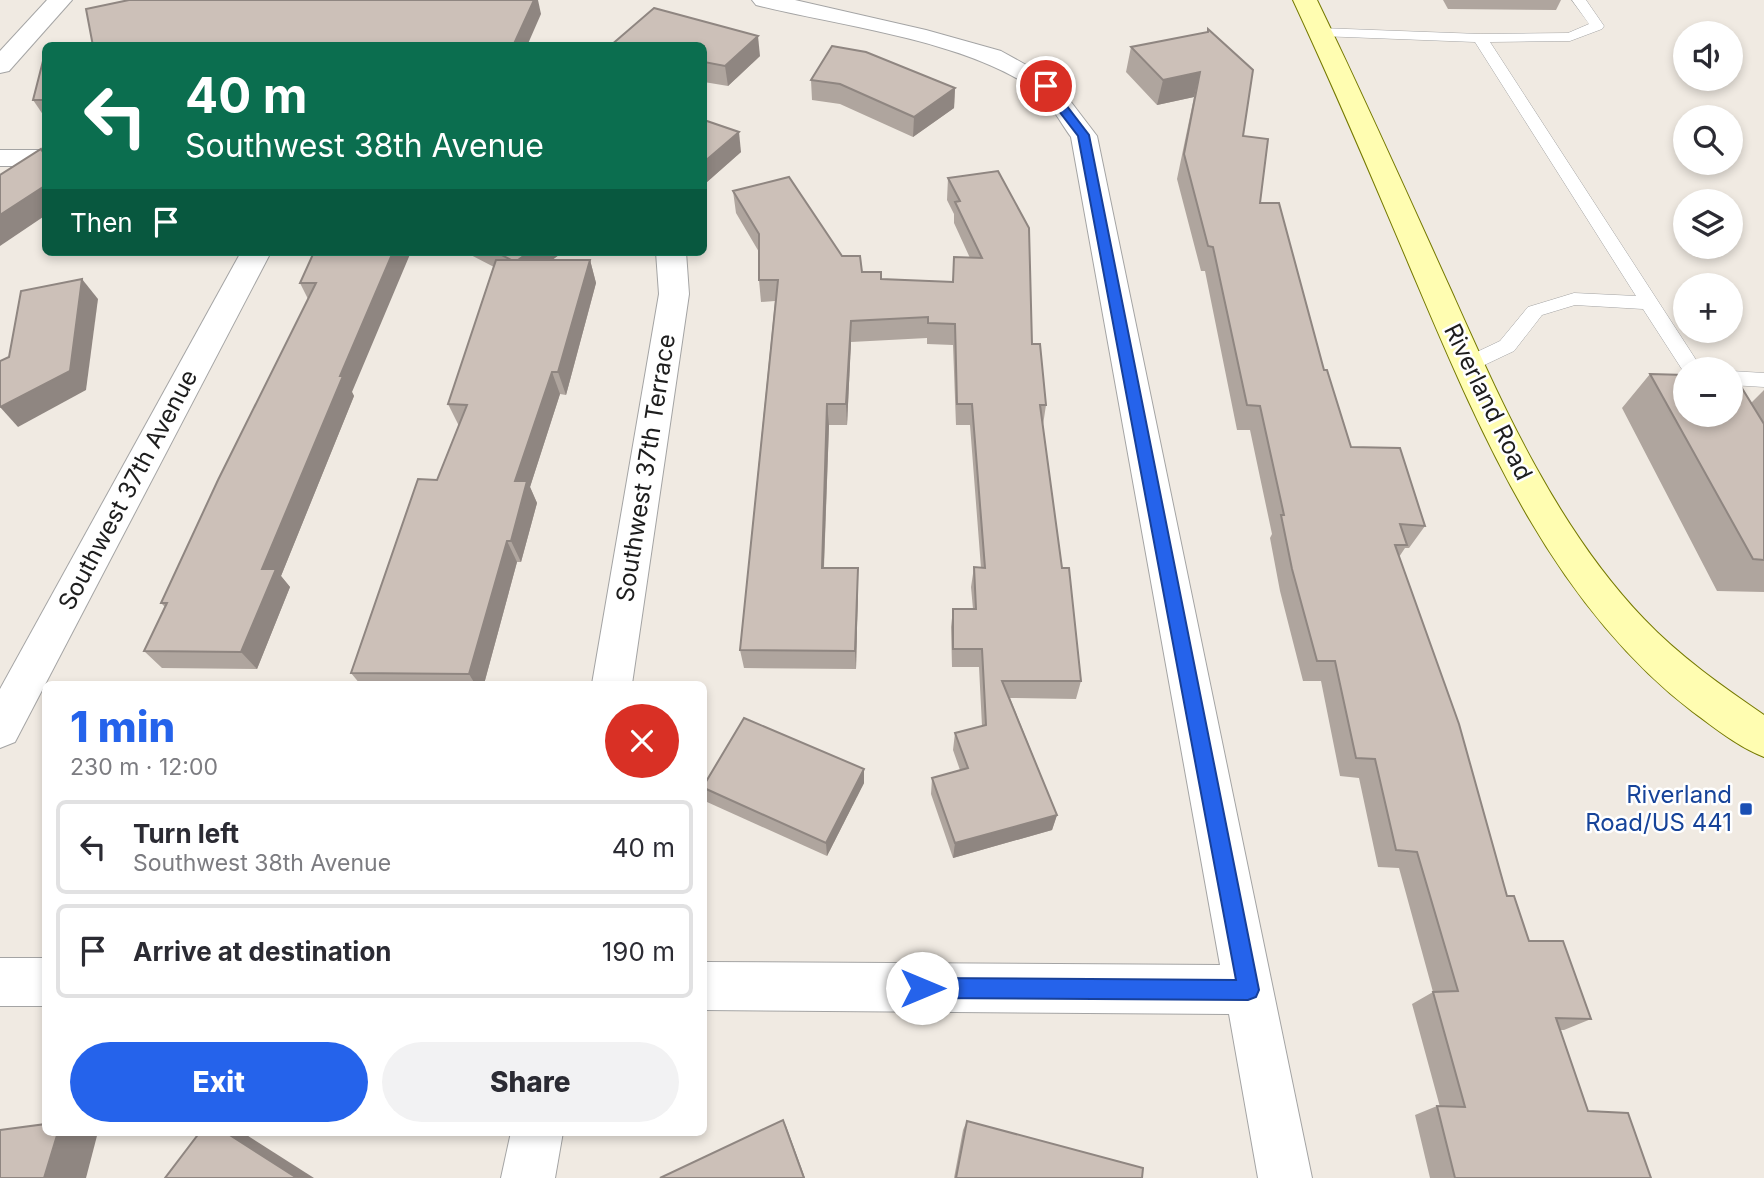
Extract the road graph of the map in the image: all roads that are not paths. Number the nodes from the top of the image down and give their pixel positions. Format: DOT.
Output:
graph roads {
  1 [pos="60,0"];
  2 [pos="764,0"];
  3 [pos="1305,0"];
  4 [pos="1579,0"];
  5 [pos="1320,32"];
  6 [pos="1480,38"];
  7 [pos="0,66"];
  8 [pos="0,158"];
  9 [pos="42,158"];
  10 [pos="255,256"];
  11 [pos="671,256"];
  12 [pos="1649,303"];
  13 [pos="1684,357"];
  14 [pos="1469,364"];
  15 [pos="1743,379"];
  16 [pos="1764,380"];
  17 [pos="612,681"];
  18 [pos="0,729"];
  19 [pos="1764,738"];
  20 [pos="0,982"];
  21 [pos="42,982"];
  22 [pos="707,986"];
  23 [pos="1248,990"];
  24 [pos="536,1136"];
  25 [pos="528,1178"];
  26 [pos="1285,1178"];
  1 -- 7 [label="street"];
  2 -- 23 [label="street"];
  3 -- 5 [label="street, Riverland Road"];
  4 -- 6 [label="lane"];
  5 -- 6 [label="lane"];
  5 -- 14 [label="street, Riverland Road"];
  6 -- 12 [label="lane"];
  8 -- 9 [label="street"];
  10 -- 18 [label="street, Southwest 37th Avenue"];
  11 -- 17 [label="street, Southwest 37th Terrace"];
  12 -- 13 [label="lane"];
  12 -- 14 [label="lane"];
  14 -- 19 [label="street, Riverland Road"];
  15 -- 16 [label="lane"];
  20 -- 21 [label="street"];
  22 -- 23 [label="street"];
  23 -- 26 [label="street"];
  24 -- 25 [label="street"];
}
